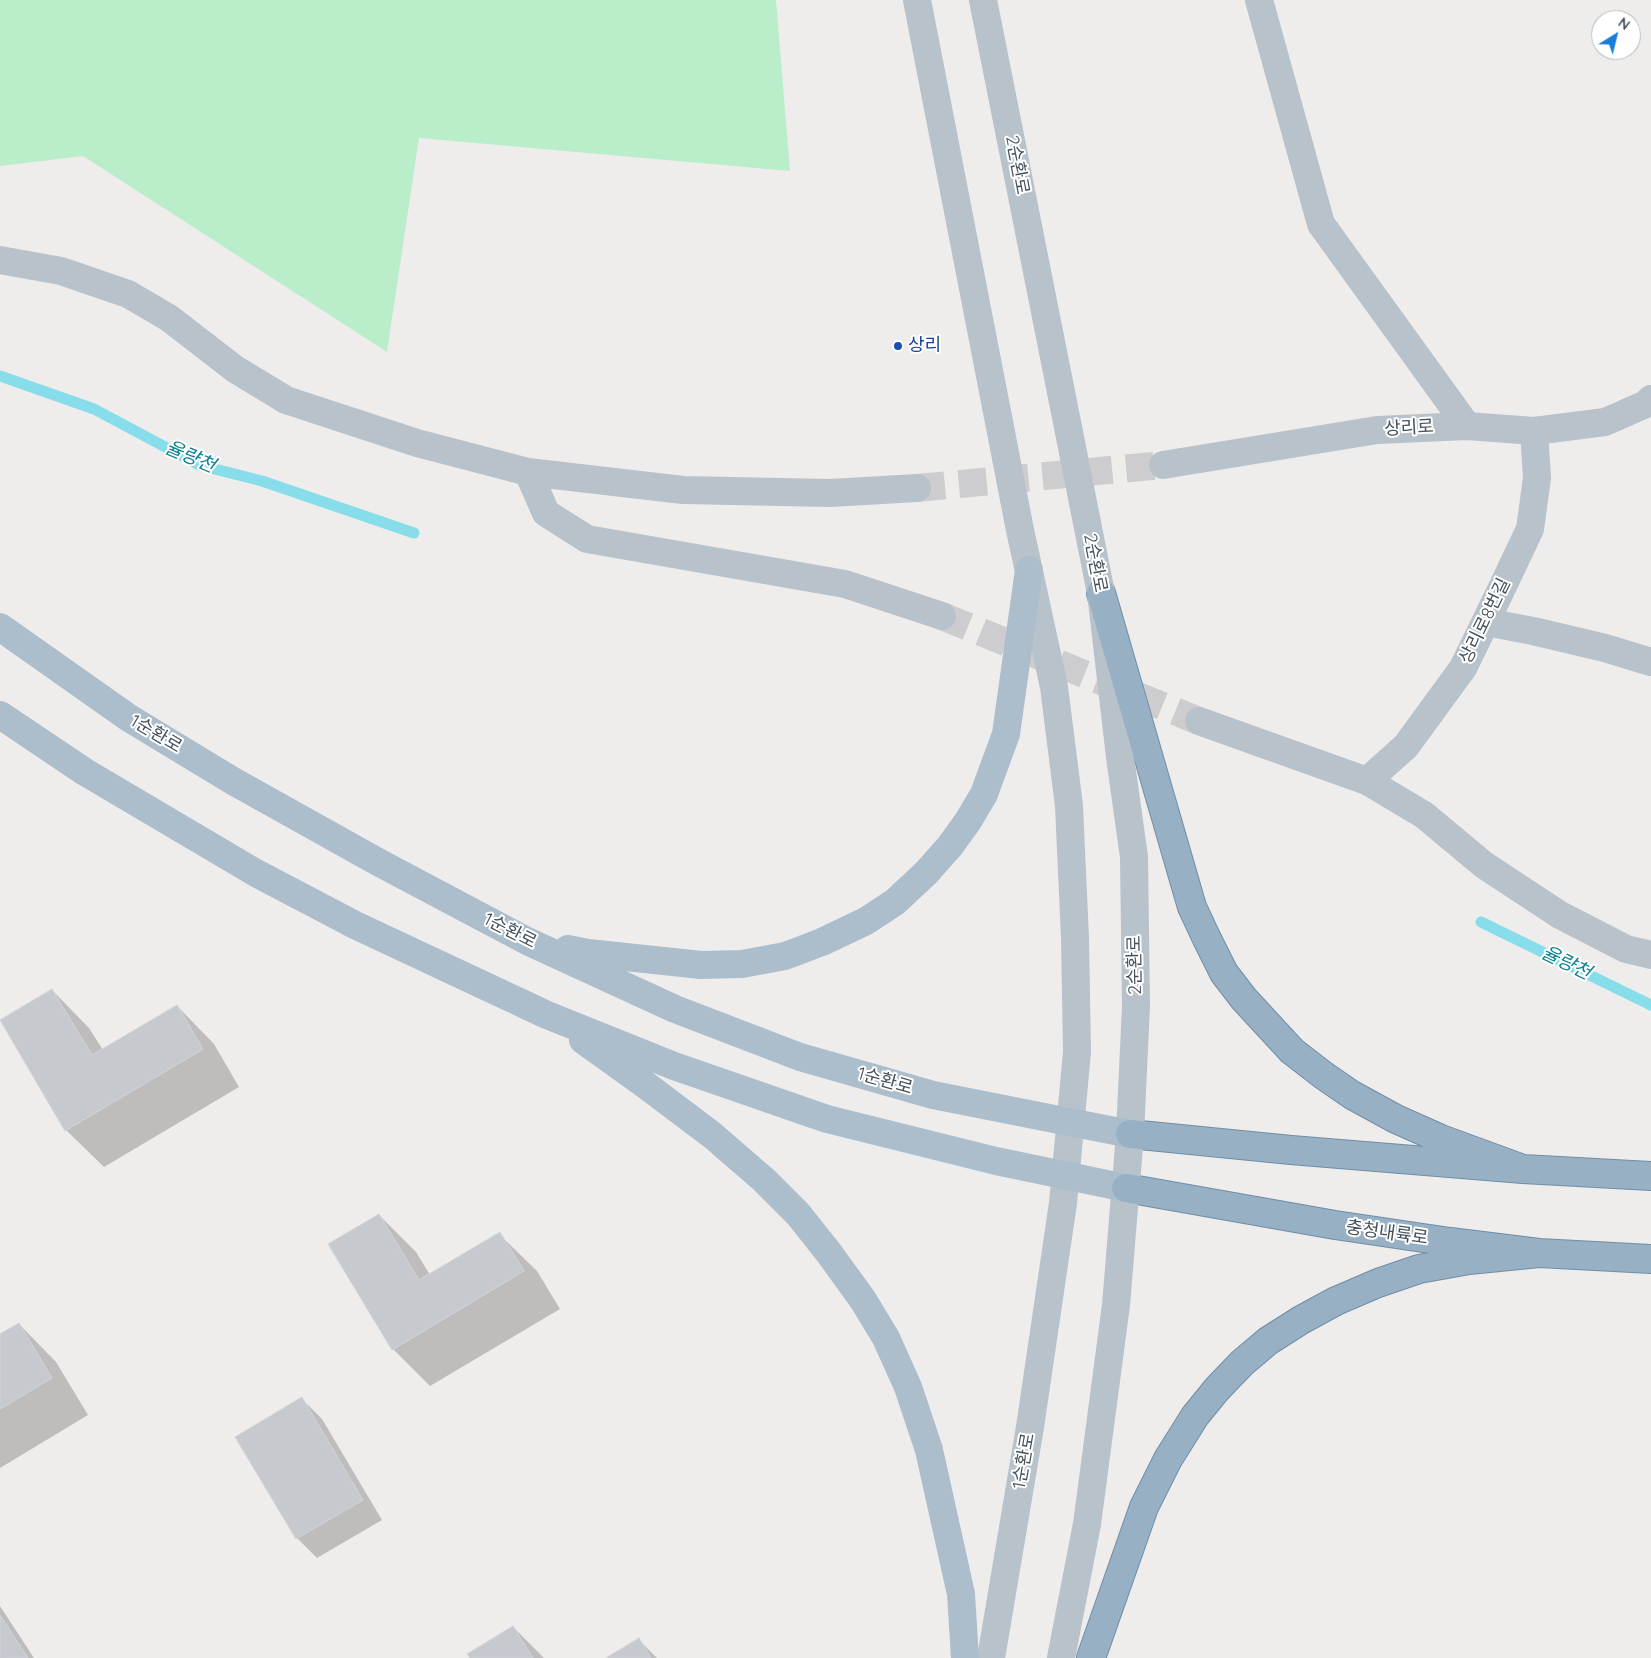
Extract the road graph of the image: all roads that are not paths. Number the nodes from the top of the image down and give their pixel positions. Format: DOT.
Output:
graph roads {
  1 [pos="917,0"];
  2 [pos="983,0"];
  3 [pos="1258,0"];
  4 [pos="0,260"];
  5 [pos="1651,399"];
  6 [pos="1467,426"];
  7 [pos="1534,431"];
  8 [pos="1163,465"];
  9 [pos="528,472"];
  10 [pos="917,488"];
  11 [pos="1029,570"];
  12 [pos="1101,593"];
  13 [pos="942,616"];
  14 [pos="1486,622"];
  15 [pos="0,627"];
  16 [pos="1651,662"];
  17 [pos="0,715"];
  18 [pos="1199,721"];
  19 [pos="1367,781"];
  20 [pos="528,940"];
  21 [pos="1651,956"];
  22 [pos="547,1015"];
  23 [pos="1070,1122"];
  24 [pos="1130,1134"];
  25 [pos="1523,1169"];
  26 [pos="1066,1175"];
  27 [pos="1651,1176"];
  28 [pos="1126,1188"];
  29 [pos="1540,1253"];
  30 [pos="1651,1259"];
  31 [pos="965,1658"];
  32 [pos="991,1658"];
  33 [pos="1061,1658"];
  34 [pos="1091,1658"];
  1 -- 11 [label="street"];
  2 -- 12 [label="street, 2순환로"];
  3 -- 6 [label="street"];
  4 -- 9 [label="street"];
  5 -- 7 [label="street, 상리로"];
  6 -- 7 [label="street, 상리로"];
  6 -- 8 [label="street, 상리로"];
  7 -- 14 [label="street, 상리로8번길"];
  9 -- 10 [label="street"];
  9 -- 13 [label="street"];
  11 -- 20 [label="main road"];
  11 -- 23 [label="street"];
  12 -- 24 [label="street, 2순환로"];
  12 -- 25 [label="highway"];
  14 -- 16 [label="street"];
  14 -- 19 [label="street, 상리로8번길"];
  15 -- 20 [label="main road, 1순환로"];
  17 -- 22 [label="main road"];
  18 -- 19 [label="street"];
  19 -- 21 [label="street"];
  20 -- 23 [label="main road, 1순환로"];
  22 -- 26 [label="main road"];
  22 -- 31 [label="main road"];
  23 -- 24 [label="main road, 1순환로"];
  23 -- 26 [label="street, 1순환로"];
  24 -- 25 [label="highway"];
  24 -- 28 [label="street"];
  25 -- 27 [label="highway"];
  26 -- 28 [label="main road"];
  26 -- 32 [label="street, 1순환로"];
  28 -- 29 [label="highway, 충청내륙로"];
  28 -- 33 [label="street"];
  29 -- 30 [label="highway, 충청내륙로"];
  29 -- 34 [label="highway"];
}
